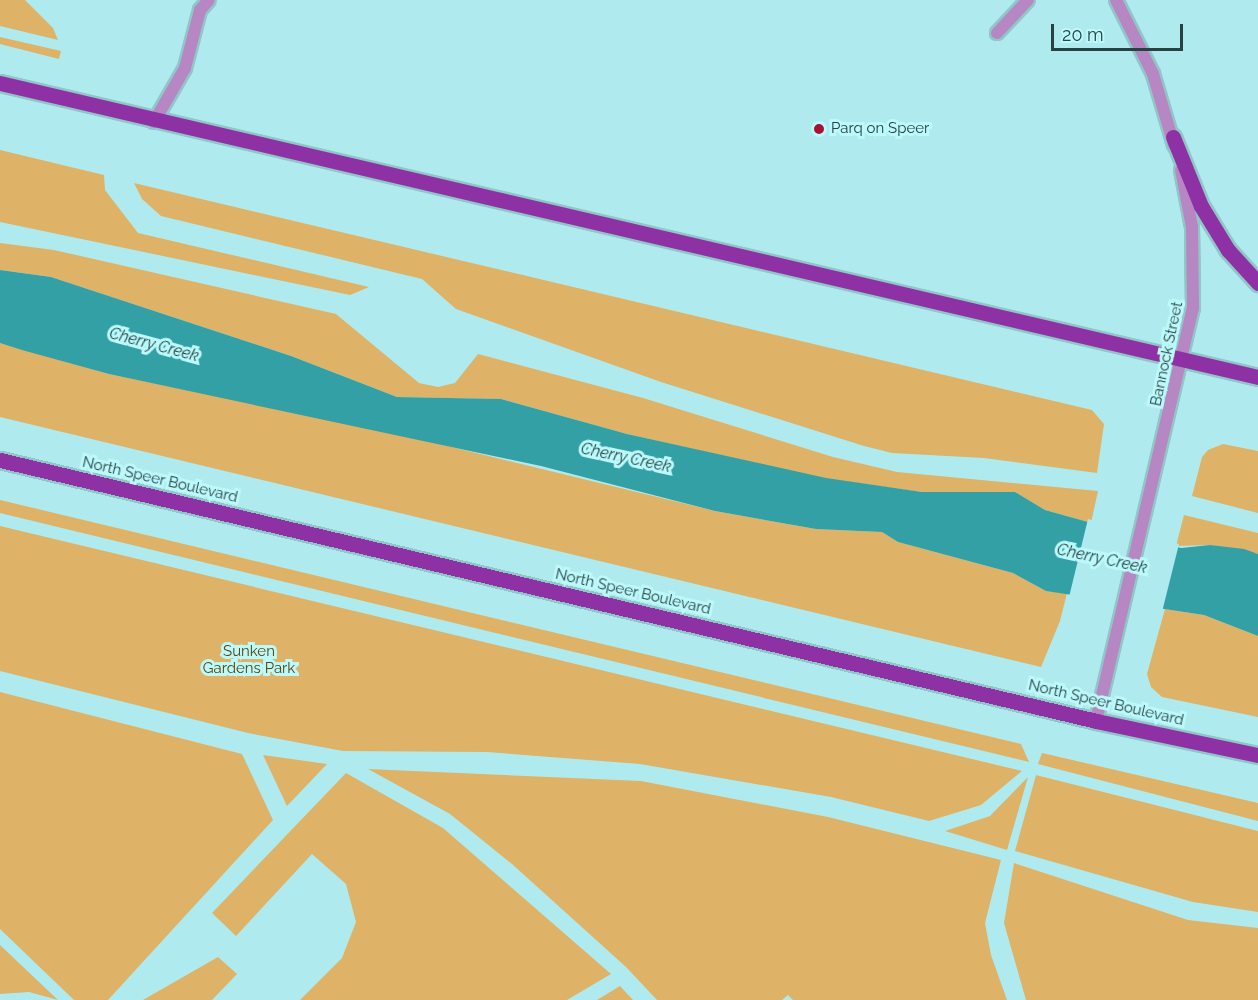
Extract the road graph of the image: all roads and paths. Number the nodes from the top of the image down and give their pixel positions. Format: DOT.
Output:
graph roads {
  1 [pos="209,0"];
  2 [pos="1028,0"];
  3 [pos="1116,0"];
  4 [pos="997,33"];
  5 [pos="0,83"];
  6 [pos="154,122"];
  7 [pos="1173,137"];
  8 [pos="1258,283"];
  9 [pos="1183,358"];
  10 [pos="1258,377"];
  11 [pos="0,460"];
  12 [pos="1096,721"];
  13 [pos="1258,755"];
  1 -- 6 [label="street"];
  2 -- 4 [label="street"];
  3 -- 7 [label="street, Bannock Street"];
  5 -- 6 [label="main road"];
  6 -- 9 [label="main road"];
  7 -- 8 [label="main road"];
  7 -- 9 [label="street, Bannock Street"];
  9 -- 10 [label="main road"];
  9 -- 12 [label="street, Bannock Street"];
  11 -- 12 [label="main road, North Speer Boulevard"];
  12 -- 13 [label="main road, North Speer Boulevard"];
}
